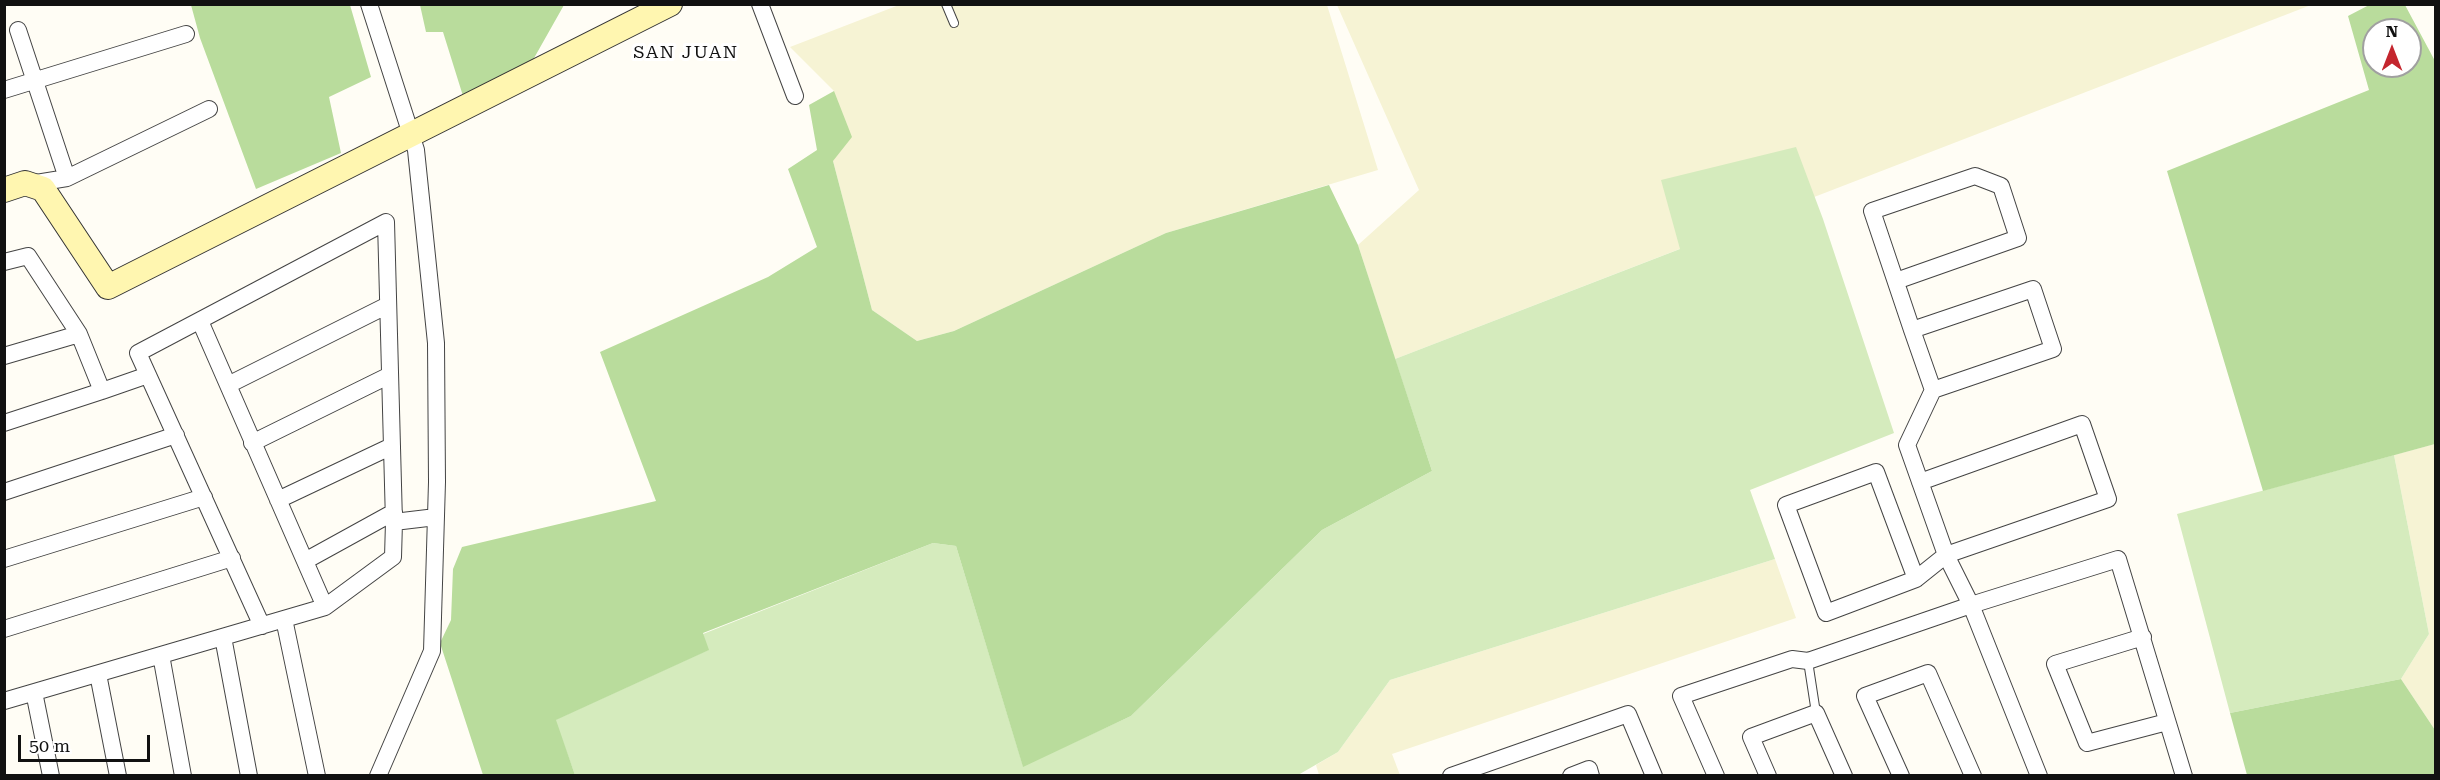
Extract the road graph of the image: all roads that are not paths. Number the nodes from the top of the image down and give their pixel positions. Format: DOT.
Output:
graph roads {
  1 [pos="369,4"];
  2 [pos="670,4"];
  3 [pos="760,4"];
  4 [pos="946,4"];
  5 [pos="954,23"];
  6 [pos="18,30"];
  7 [pos="186,34"];
  8 [pos="34,80"];
  9 [pos="4,90"];
  10 [pos="795,96"];
  11 [pos="209,109"];
  12 [pos="412,133"];
  13 [pos="67,178"];
  14 [pos="29,184"];
  15 [pos="4,190"];
  16 [pos="4,262"];
  17 [pos="1896,281"];
  18 [pos="388,305"];
  19 [pos="200,321"];
  20 [pos="1912,330"];
  21 [pos="79,334"];
  22 [pos="4,356"];
  23 [pos="148,375"];
  24 [pos="390,375"];
  25 [pos="228,385"];
  26 [pos="1933,390"];
  27 [pos="102,391"];
  28 [pos="4,423"];
  29 [pos="176,435"];
  30 [pos="252,443"];
  31 [pos="392,446"];
  32 [pos="1920,482"];
  33 [pos="4,492"];
  34 [pos="204,497"];
  35 [pos="278,500"];
  36 [pos="394,517"];
  37 [pos="436,517"];
  38 [pos="1946,555"];
  39 [pos="232,558"];
  40 [pos="4,559"];
  41 [pos="304,561"];
  42 [pos="1916,579"];
  43 [pos="1971,605"];
  44 [pos="325,607"];
  45 [pos="284,619"];
  46 [pos="262,626"];
  47 [pos="4,629"];
  48 [pos="224,637"];
  49 [pos="2142,637"];
  50 [pos="160,655"];
  51 [pos="1808,662"];
  52 [pos="98,674"];
  53 [pos="34,692"];
  54 [pos="4,701"];
  55 [pos="1816,713"];
  56 [pos="2168,722"];
  57 [pos="51,776"];
  58 [pos="118,776"];
  59 [pos="183,776"];
  60 [pos="249,776"];
  61 [pos="317,776"];
  62 [pos="378,776"];
  63 [pos="1451,776"];
  64 [pos="1571,776"];
  65 [pos="1591,776"];
  66 [pos="1654,776"];
  67 [pos="1716,776"];
  68 [pos="1768,776"];
  69 [pos="1844,776"];
  70 [pos="1901,776"];
  71 [pos="1973,776"];
  72 [pos="2039,776"];
  73 [pos="2184,776"];
  1 -- 12 [label="street"];
  2 -- 12 [label="street"];
  3 -- 10 [label="street"];
  4 -- 5 [label="lane"];
  6 -- 8 [label="street"];
  7 -- 8 [label="street"];
  8 -- 9 [label="street"];
  8 -- 13 [label="street"];
  11 -- 13 [label="street"];
  12 -- 14 [label="street"];
  12 -- 37 [label="street"];
  13 -- 14 [label="street"];
  14 -- 15 [label="street"];
  16 -- 21 [label="street"];
  17 -- 17 [label="street"];
  17 -- 20 [label="street"];
  18 -- 19 [label="street"];
  18 -- 24 [label="street"];
  18 -- 25 [label="street"];
  19 -- 23 [label="street"];
  19 -- 25 [label="street"];
  20 -- 26 [label="street"];
  20 -- 26 [label="street"];
  21 -- 22 [label="street"];
  21 -- 27 [label="street"];
  23 -- 27 [label="street"];
  23 -- 29 [label="street"];
  24 -- 30 [label="street"];
  24 -- 31 [label="street"];
  25 -- 30 [label="street"];
  26 -- 32 [label="street"];
  27 -- 28 [label="street"];
  29 -- 33 [label="street"];
  29 -- 34 [label="street"];
  30 -- 35 [label="street"];
  31 -- 35 [label="street"];
  31 -- 36 [label="street"];
  32 -- 38 [label="street"];
  32 -- 38 [label="street"];
  34 -- 39 [label="street"];
  34 -- 40 [label="street"];
  35 -- 41 [label="street"];
  36 -- 37 [label="street"];
  36 -- 41 [label="street"];
  36 -- 44 [label="street"];
  37 -- 62 [label="street"];
  38 -- 42 [label="street"];
  38 -- 43 [label="street"];
  39 -- 46 [label="street"];
  39 -- 47 [label="street"];
  41 -- 44 [label="street"];
  42 -- 42 [label="street"];
  43 -- 49 [label="street"];
  43 -- 51 [label="street"];
  43 -- 72 [label="street"];
  44 -- 45 [label="street"];
  45 -- 46 [label="street"];
  45 -- 61 [label="street"];
  46 -- 48 [label="street"];
  48 -- 50 [label="street"];
  48 -- 60 [label="street"];
  49 -- 56 [label="street"];
  49 -- 56 [label="street"];
  50 -- 52 [label="street"];
  50 -- 59 [label="street"];
  51 -- 55 [label="lane"];
  51 -- 67 [label="street"];
  52 -- 53 [label="street"];
  52 -- 58 [label="street"];
  53 -- 54 [label="street"];
  53 -- 57 [label="street"];
  55 -- 68 [label="street"];
  55 -- 69 [label="street"];
  56 -- 73 [label="street"];
  63 -- 66 [label="street"];
  64 -- 65 [label="street"];
  70 -- 71 [label="street"];
}
